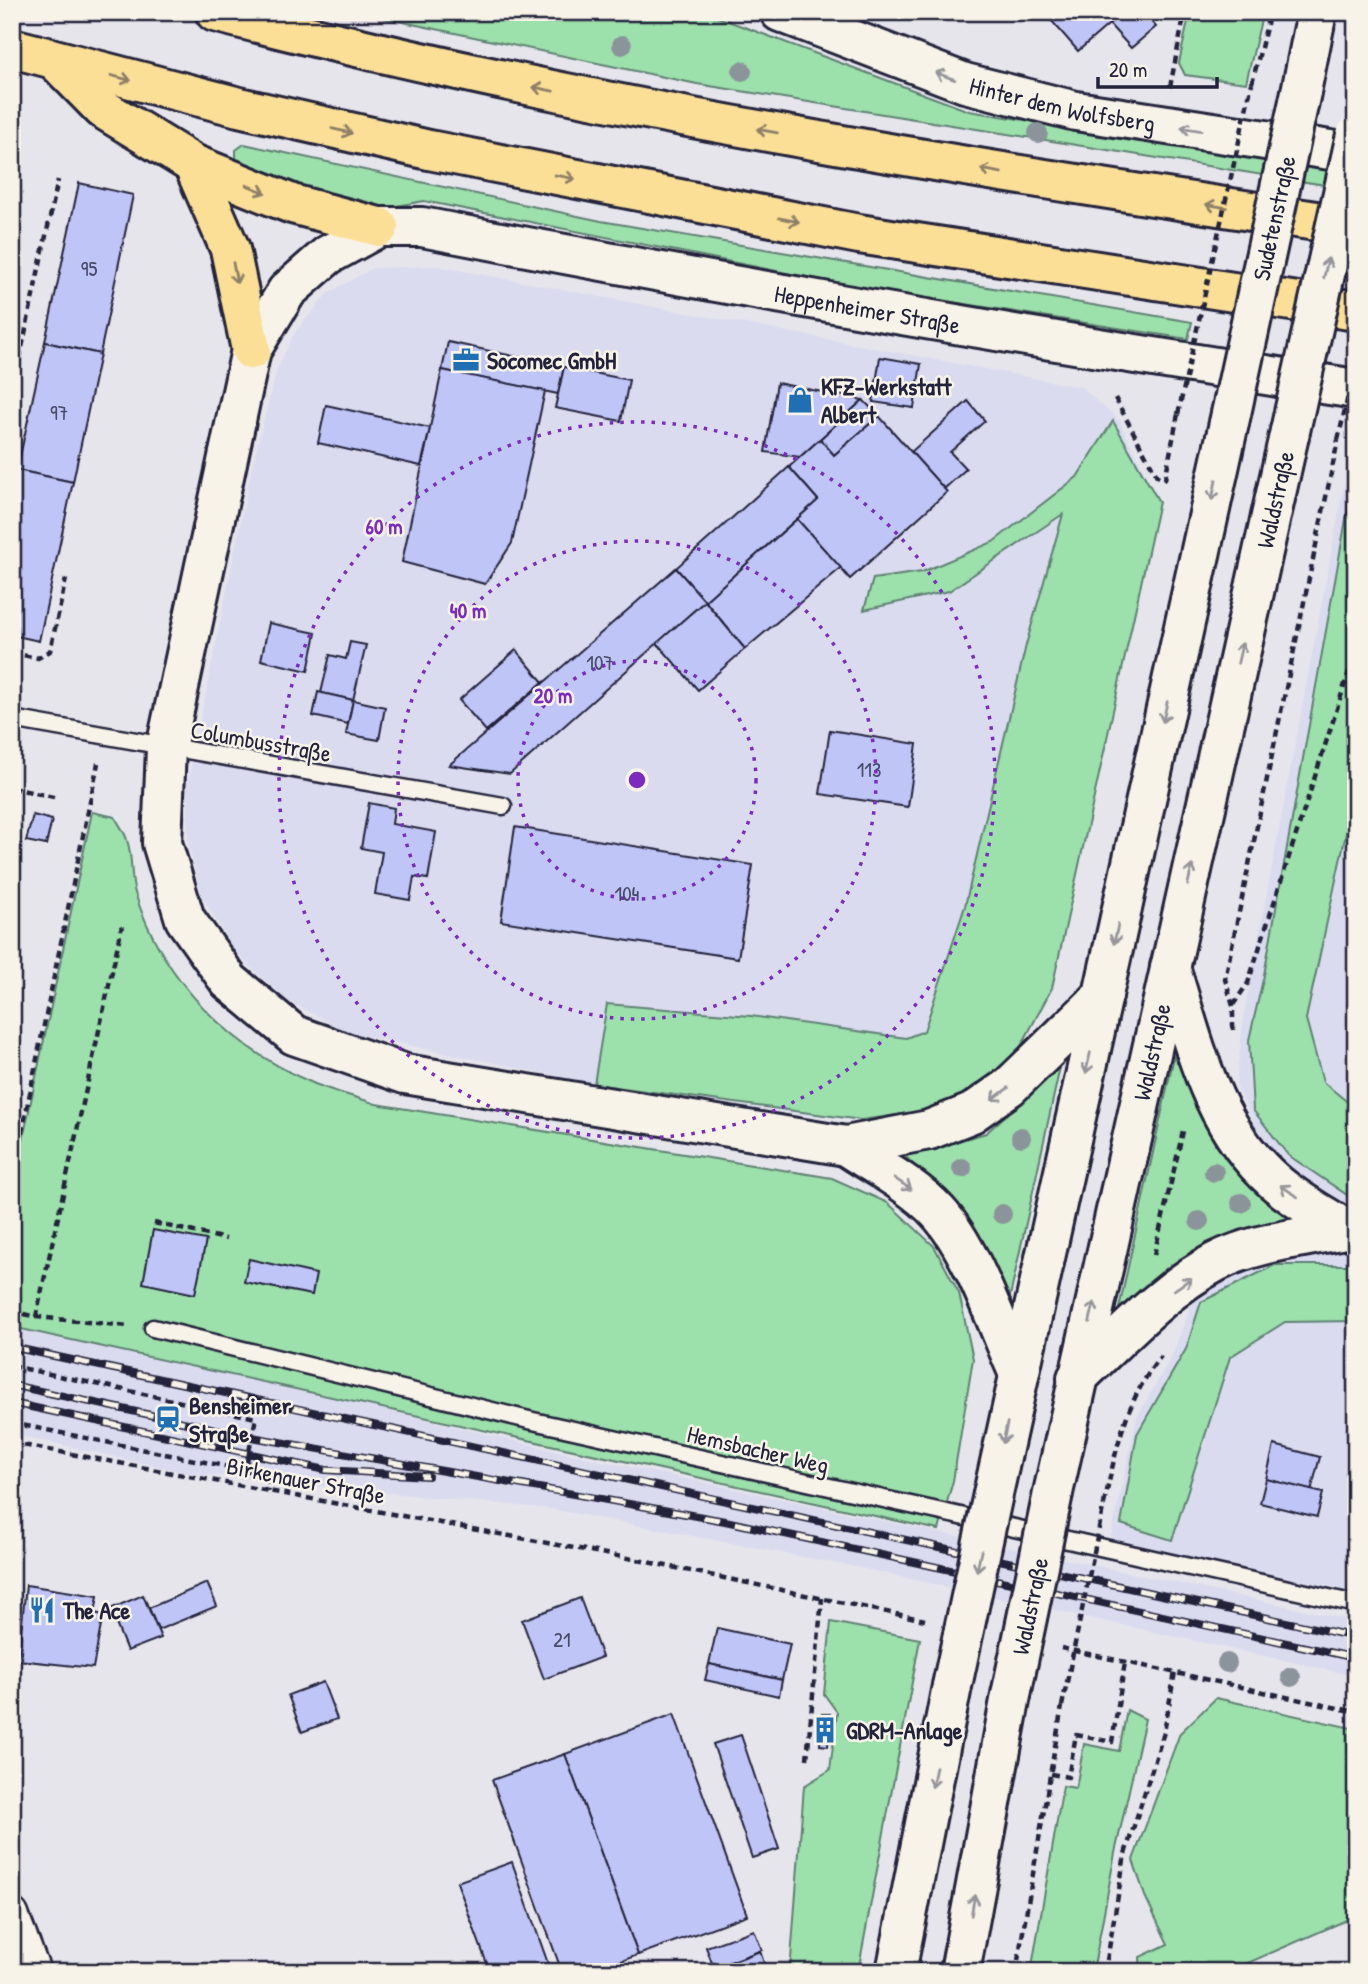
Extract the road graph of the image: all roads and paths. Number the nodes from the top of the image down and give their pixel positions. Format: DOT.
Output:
graph roads {
  1 [pos="215,12"];
  2 [pos="780,12"];
  3 [pos="1185,12"];
  4 [pos="1270,12"];
  5 [pos="1317,12"];
  6 [pos="12,48"];
  7 [pos="55,61"];
  8 [pos="1169,91"];
  9 [pos="1356,135"];
  10 [pos="1356,153"];
  11 [pos="193,164"];
  12 [pos="58,180"];
  13 [pos="379,227"];
  14 [pos="1356,227"];
  15 [pos="1356,311"];
  16 [pos="251,350"];
  17 [pos="1356,361"];
  18 [pos="1356,389"];
  19 [pos="12,394"];
  20 [pos="1115,398"];
  21 [pos="66,579"];
  22 [pos="1356,650"];
  23 [pos="12,653"];
  24 [pos="12,719"];
  25 [pos="103,737"];
  26 [pos="166,748"];
  27 [pos="12,788"];
  28 [pos="58,798"];
  29 [pos="503,806"];
  30 [pos="122,926"];
  31 [pos="1169,965"];
  32 [pos="1103,996"];
  33 [pos="1233,1006"];
  34 [pos="1233,1043"];
  35 [pos="1209,1091"];
  36 [pos="846,1146"];
  37 [pos="12,1180"];
  38 [pos="154,1223"];
  39 [pos="1351,1230"];
  40 [pos="226,1239"];
  41 [pos="1164,1297"];
  42 [pos="12,1311"];
  43 [pos="36,1317"];
  44 [pos="153,1328"];
  45 [pos="1162,1355"];
  46 [pos="12,1366"];
  47 [pos="1018,1372"];
  48 [pos="1077,1378"];
  49 [pos="12,1423"];
  50 [pos="12,1443"];
  51 [pos="244,1471"];
  52 [pos="268,1491"];
  53 [pos="551,1544"];
  54 [pos="822,1598"];
  55 [pos="1356,1604"];
  56 [pos="1125,1662"];
  57 [pos="1175,1672"];
  58 [pos="807,1759"];
  59 [pos="1051,1774"];
  60 [pos="12,1915"];
  61 [pos="34,1972"];
  62 [pos="896,1972"];
  63 [pos="961,1972"];
  64 [pos="1016,1972"];
  65 [pos="1105,1972"];
  14 -- 1 [label="highway, one-way"];
  10 -- 2 [label="main road, Hinter dem Wolfsberg, one-way"];
  3 -- 8 [label="path"];
  4 -- 20 [label="path, bridge"];
  5 -- 32 [label="main road, Sudetenstraße, one-way, bridge"];
  6 -- 7 [label="highway"];
  7 -- 11 [label="highway"];
  7 -- 15 [label="highway, one-way"];
  31 -- 9 [label="main road, Waldstraße, one-way, bridge"];
  11 -- 13 [label="highway, one-way"];
  11 -- 16 [label="highway, one-way"];
  12 -- 19 [label="path"];
  13 -- 16 [label="main road"];
  13 -- 18 [label="main road, Heppenheimer Straße"];
  16 -- 26 [label="main road"];
  17 -- 33 [label="path, bridge"];
  21 -- 23 [label="path"];
  22 -- 33 [label="path"];
  24 -- 25 [label="lane, Columbusstraße"];
  25 -- 26 [label="lane, Columbusstraße"];
  25 -- 37 [label="path"];
  26 -- 29 [label="lane, Columbusstraße"];
  26 -- 36 [label="main road"];
  27 -- 28 [label="path"];
  30 -- 43 [label="path"];
  31 -- 35 [label="main road"];
  48 -- 31 [label="main road, Waldstraße, one-way"];
  32 -- 36 [label="main road, one-way"];
  32 -- 47 [label="main road, one-way"];
  33 -- 34 [label="path"];
  39 -- 35 [label="main road, one-way"];
  35 -- 41 [label="path"];
  36 -- 47 [label="main road, one-way"];
  38 -- 40 [label="path"];
  41 -- 39 [label="main road, one-way"];
  41 -- 48 [label="main road"];
  42 -- 43 [label="path"];
  43 -- 44 [label="path"];
  44 -- 55 [label="lane, Hemsbacher Weg"];
  45 -- 59 [label="path, bridge"];
  46 -- 51 [label="path"];
  47 -- 62 [label="main road, one-way, bridge"];
  63 -- 48 [label="main road, Waldstraße, one-way, bridge"];
  49 -- 51 [label="path"];
  50 -- 52 [label="path, Birkenauer Straße"];
  51 -- 52 [label="path"];
  52 -- 53 [label="path, Birkenauer Straße"];
  54 -- 58 [label="path"];
  56 -- 59 [label="path"];
  57 -- 65 [label="path"];
  59 -- 64 [label="path"];
  60 -- 61 [label="street"];
}
